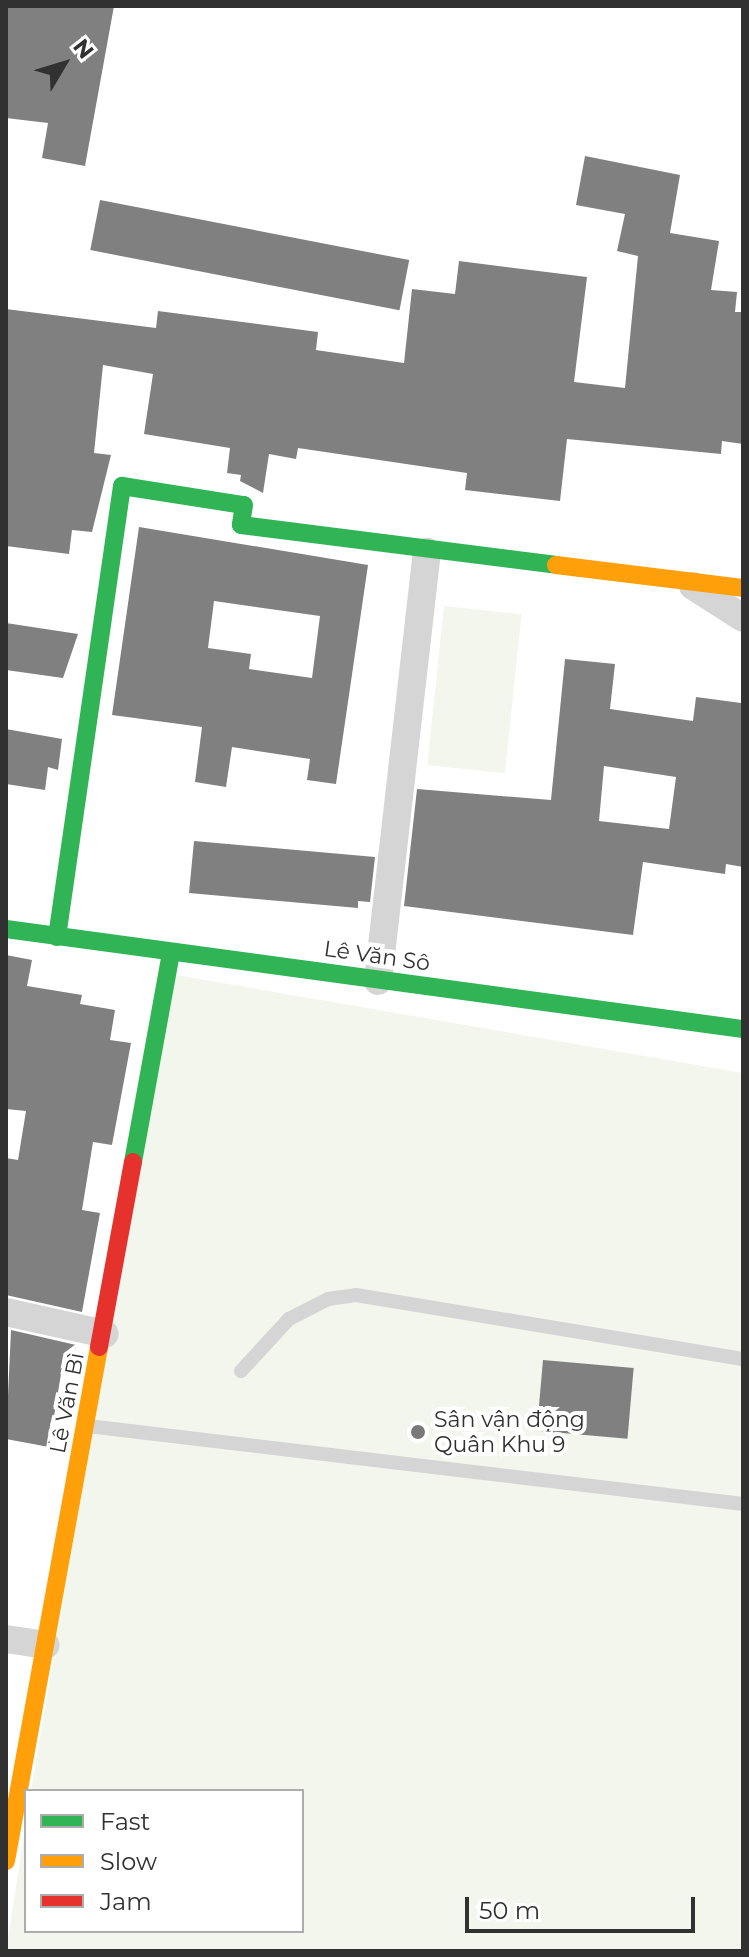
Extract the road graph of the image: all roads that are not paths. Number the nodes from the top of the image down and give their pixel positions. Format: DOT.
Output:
graph roads {
  1 [pos="427,552"];
  2 [pos="691,586"];
  3 [pos="743,588"];
  4 [pos="743,618"];
  5 [pos="6,929"];
  6 [pos="57,937"];
  7 [pos="171,953"];
  8 [pos="378,981"];
  9 [pos="743,1029"];
  10 [pos="6,1312"];
  11 [pos="105,1334"];
  12 [pos="743,1359"];
  13 [pos="241,1371"];
  14 [pos="87,1426"];
  15 [pos="743,1504"];
  16 [pos="6,1639"];
  17 [pos="46,1645"];
  18 [pos="6,1861"];
  1 -- 2 [label="street"];
  1 -- 6 [label="street"];
  1 -- 8 [label="street"];
  2 -- 3 [label="street"];
  2 -- 4 [label="street"];
  5 -- 6 [label="street, Lê Văn Sô"];
  6 -- 7 [label="street, Lê Văn Sô"];
  7 -- 8 [label="street, Lê Văn Sô"];
  7 -- 11 [label="street, Lê Văn Bì"];
  8 -- 9 [label="street, Lê Văn Sô"];
  10 -- 11 [label="street"];
  11 -- 14 [label="street, Lê Văn Bì"];
  12 -- 13 [label="lane"];
  14 -- 15 [label="lane"];
  14 -- 17 [label="street, Lê Văn Bì"];
  16 -- 17 [label="street"];
  17 -- 18 [label="street, Lê Văn Bì"];
}
